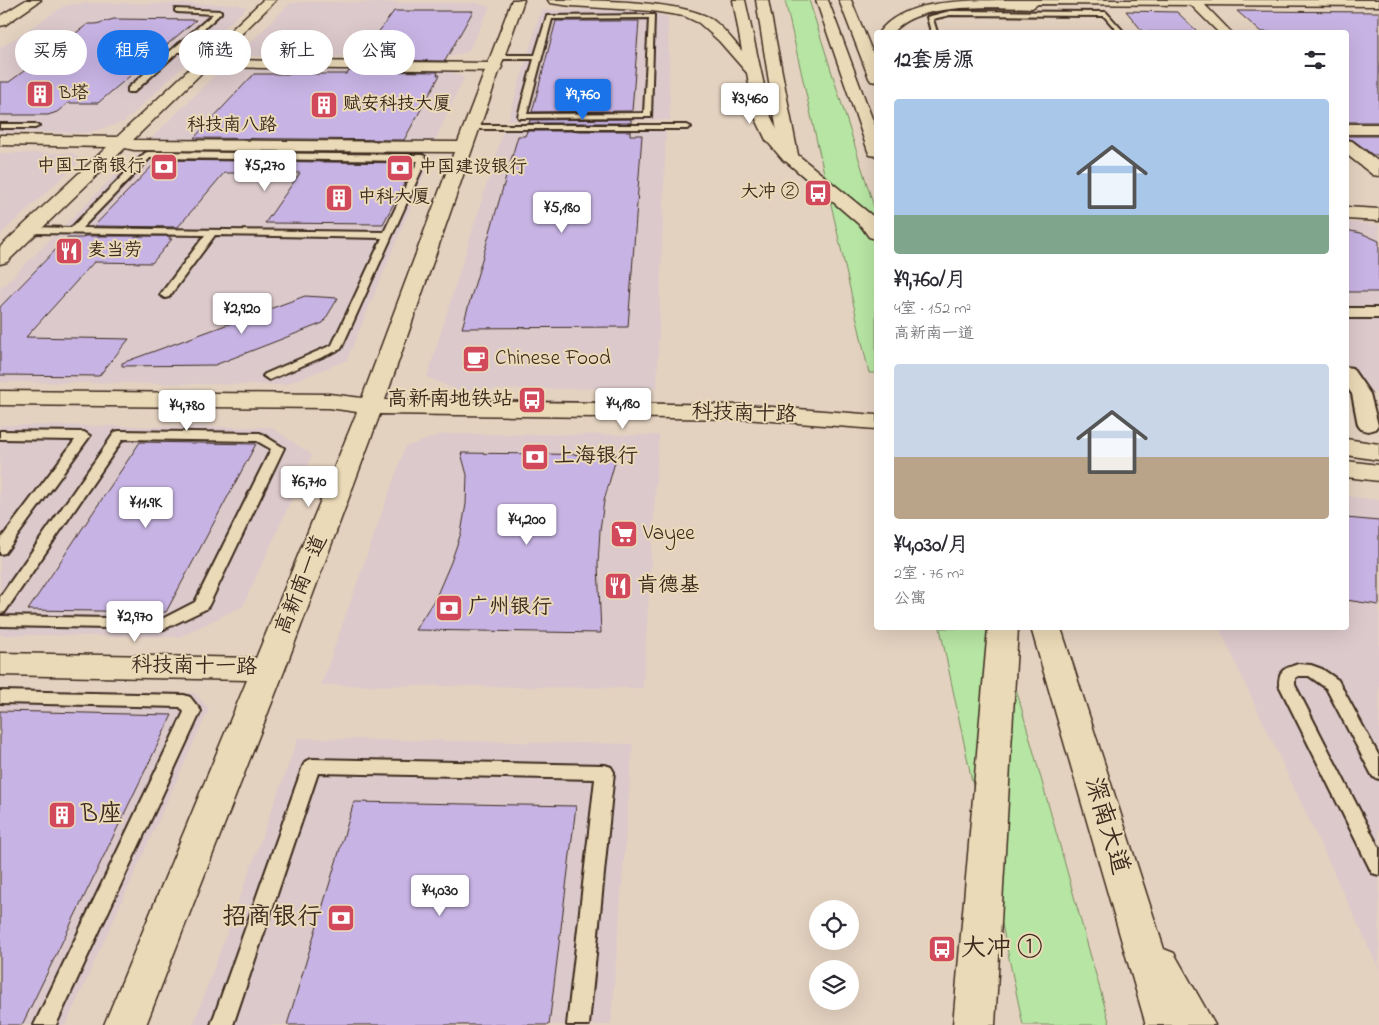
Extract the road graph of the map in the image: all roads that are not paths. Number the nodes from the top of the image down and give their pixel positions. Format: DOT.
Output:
graph roads {
  1 [pos="15,0"];
  2 [pos="35,0"];
  3 [pos="270,0"];
  4 [pos="518,0"];
  5 [pos="554,0"];
  6 [pos="740,0"];
  7 [pos="762,0"];
  8 [pos="822,0"];
  9 [pos="845,0"];
  10 [pos="1014,0"];
  11 [pos="1112,1"];
  12 [pos="1194,1"];
  13 [pos="1086,2"];
  14 [pos="1379,2"];
  15 [pos="0,9"];
  16 [pos="177,10"];
  17 [pos="1095,14"];
  18 [pos="0,22"];
  19 [pos="238,30"];
  20 [pos="887,30"];
  21 [pos="933,30"];
  22 [pos="1119,30"];
  23 [pos="1224,30"];
  24 [pos="176,50"];
  25 [pos="538,57"];
  26 [pos="496,62"];
  27 [pos="251,64"];
  28 [pos="755,73"];
  29 [pos="874,73"];
  30 [pos="192,75"];
  31 [pos="132,90"];
  32 [pos="0,126"];
  33 [pos="35,126"];
  34 [pos="687,127"];
  35 [pos="1349,129"];
  36 [pos="1379,129"];
  37 [pos="468,137"];
  38 [pos="0,140"];
  39 [pos="122,142"];
  40 [pos="874,145"];
  41 [pos="1349,147"];
  42 [pos="790,157"];
  43 [pos="1379,171"];
  44 [pos="1349,213"];
  45 [pos="1379,216"];
  46 [pos="30,230"];
  47 [pos="73,230"];
  48 [pos="874,230"];
  49 [pos="213,232"];
  50 [pos="388,235"];
  51 [pos="0,258"];
  52 [pos="165,294"];
  53 [pos="1379,313"];
  54 [pos="1349,314"];
  55 [pos="269,376"];
  56 [pos="1349,376"];
  57 [pos="0,398"];
  58 [pos="372,407"];
  59 [pos="0,410"];
  60 [pos="874,422"];
  61 [pos="1368,424"];
  62 [pos="0,435"];
  63 [pos="1349,447"];
  64 [pos="1379,452"];
  65 [pos="1349,469"];
  66 [pos="1379,473"];
  67 [pos="0,550"];
  68 [pos="0,608"];
  69 [pos="0,621"];
  70 [pos="1003,630"];
  71 [pos="1047,630"];
  72 [pos="0,664"];
  73 [pos="268,669"];
  74 [pos="0,698"];
  75 [pos="1379,772"];
  76 [pos="1379,865"];
  77 [pos="1136,924"];
  78 [pos="45,1025"];
  79 [pos="125,1025"];
  80 [pos="222,1025"];
  81 [pos="578,1025"];
  82 [pos="974,1025"];
  83 [pos="1167,1025"];
  84 [pos="1194,1025"];
  1 -- 15 [label="street"];
  2 -- 18 [label="street"];
  3 -- 19 [label="street"];
  4 -- 26 [label="street, 高新南一道"];
  5 -- 28 [label="street"];
  6 -- 28 [label="street"];
  7 -- 42 [label="street"];
  8 -- 40 [label="street"];
  9 -- 29 [label="street"];
  10 -- 11 [label="street"];
  11 -- 12 [label="street"];
  11 -- 13 [label="street"];
  12 -- 14 [label="street"];
  12 -- 23 [label="street"];
  13 -- 17 [label="lane"];
  13 -- 20 [label="street"];
  16 -- 24 [label="lane"];
  17 -- 21 [label="lane"];
  17 -- 22 [label="lane"];
  24 -- 31 [label="lane"];
  25 -- 25 [label="lane"];
  25 -- 26 [label="lane"];
  26 -- 27 [label="street"];
  26 -- 37 [label="street, 高新南一道"];
  28 -- 42 [label="street"];
  30 -- 39 [label="street"];
  32 -- 33 [label="lane"];
  34 -- 37 [label="lane"];
  35 -- 36 [label="street"];
  37 -- 39 [label="street, 科技南八路"];
  37 -- 58 [label="street, 高新南一道"];
  38 -- 39 [label="street, 科技南八路"];
  39 -- 46 [label="street"];
  41 -- 43 [label="street"];
  42 -- 48 [label="street"];
  44 -- 45 [label="street"];
  46 -- 47 [label="lane"];
  46 -- 51 [label="street"];
  47 -- 49 [label="lane"];
  47 -- 50 [label="lane"];
  49 -- 50 [label="lane"];
  49 -- 52 [label="lane"];
  50 -- 55 [label="lane"];
  53 -- 54 [label="street"];
  56 -- 61 [label="street"];
  57 -- 58 [label="street, 科技南十路"];
  58 -- 59 [label="street, 科技南十路"];
  58 -- 60 [label="street, 科技南十路"];
  58 -- 73 [label="street, 高新南一道"];
  62 -- 67 [label="lane"];
  63 -- 64 [label="street"];
  65 -- 66 [label="street"];
  68 -- 69 [label="lane"];
  70 -- 82 [label="street"];
  71 -- 77 [label="street, 深南大道"];
  72 -- 73 [label="street, 科技南十一路"];
  73 -- 79 [label="street, 高新南一道"];
  74 -- 78 [label="lane"];
  75 -- 76 [label="lane"];
  77 -- 83 [label="street, 深南大道"];
  77 -- 84 [label="street"];
  80 -- 81 [label="lane"];
}
